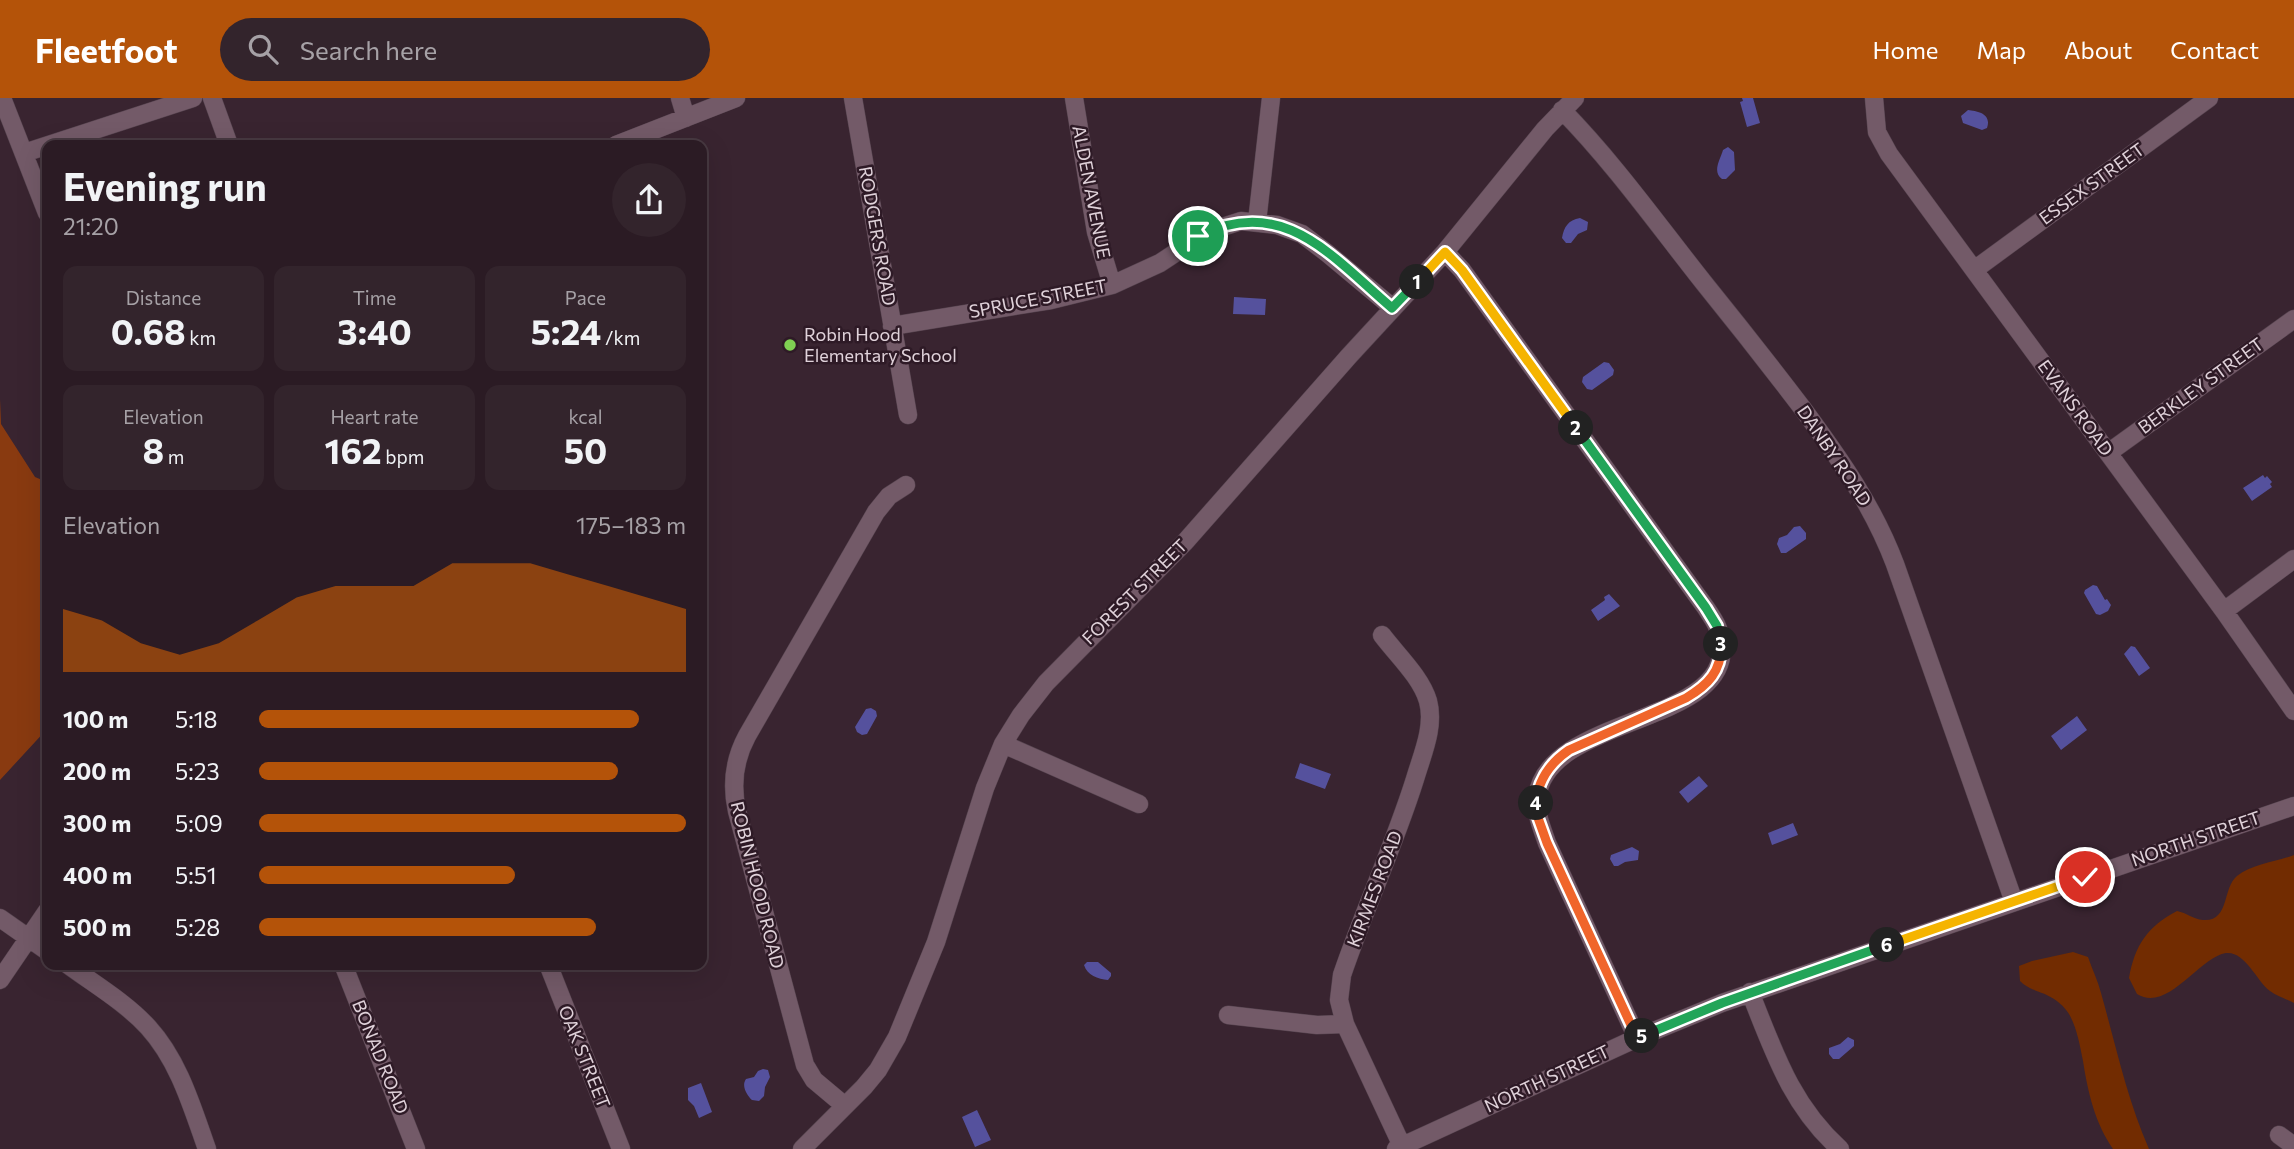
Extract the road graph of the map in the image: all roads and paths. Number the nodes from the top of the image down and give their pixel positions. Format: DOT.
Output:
graph roads {
  1 [pos="2,98"];
  2 [pos="193,98"];
  3 [pos="212,98"];
  4 [pos="680,98"];
  5 [pos="736,98"];
  6 [pos="853,98"];
  7 [pos="1074,98"];
  8 [pos="1271,98"];
  9 [pos="1874,98"];
  10 [pos="2209,98"];
  11 [pos="1568,104"];
  12 [pos="686,118"];
  13 [pos="64,140"];
  14 [pos="227,140"];
  15 [pos="628,140"];
  16 [pos="42,147"];
  17 [pos="24,153"];
  18 [pos="42,200"];
  19 [pos="1256,222"];
  20 [pos="1445,252"];
  21 [pos="1974,270"];
  22 [pos="1112,285"];
  23 [pos="1392,308"];
  24 [pos="2294,319"];
  25 [pos="892,326"];
  26 [pos="908,415"];
  27 [pos="2108,453"];
  28 [pos="906,485"];
  29 [pos="2294,559"];
  30 [pos="2224,611"];
  31 [pos="1382,635"];
  32 [pos="2294,711"];
  33 [pos="1003,744"];
  34 [pos="1139,804"];
  35 [pos="2294,806"];
  36 [pos="2014,902"];
  37 [pos="0,918"];
  38 [pos="42,918"];
  39 [pos="29,938"];
  40 [pos="42,947"];
  41 [pos="75,970"];
  42 [pos="345,970"];
  43 [pos="550,970"];
  44 [pos="0,979"];
  45 [pos="1751,992"];
  46 [pos="1228,1015"];
  47 [pos="1345,1024"];
  48 [pos="1637,1038"];
  49 [pos="845,1106"];
  50 [pos="2279,1135"];
  51 [pos="2294,1146"];
  52 [pos="1399,1148"];
  53 [pos="208,1149"];
  54 [pos="416,1149"];
  55 [pos="621,1149"];
  56 [pos="802,1149"];
  57 [pos="1840,1149"];
  1 -- 17 [label="street"];
  2 -- 13 [label="street"];
  3 -- 14 [label="street"];
  4 -- 12 [label="street"];
  5 -- 12 [label="street"];
  6 -- 25 [label="street, RODGERS ROAD"];
  7 -- 22 [label="street, ALDEN AVENUE"];
  8 -- 19 [label="street"];
  9 -- 21 [label="street, EVANS ROAD"];
  10 -- 21 [label="street, ESSEX STREET"];
  11 -- 20 [label="street, FOREST STREET"];
  11 -- 36 [label="street, DANBY ROAD"];
  12 -- 15 [label="street"];
  16 -- 17 [label="street"];
  17 -- 18 [label="street"];
  19 -- 22 [label="street, SPRUCE STREET"];
  19 -- 23 [label="street, SPRUCE STREET"];
  20 -- 23 [label="street, FOREST STREET"];
  20 -- 48 [label="street"];
  21 -- 27 [label="street, EVANS ROAD"];
  22 -- 25 [label="street, SPRUCE STREET"];
  23 -- 33 [label="street, FOREST STREET"];
  24 -- 27 [label="street, BERKLEY STREET"];
  25 -- 26 [label="street, RODGERS ROAD"];
  27 -- 30 [label="street, EVANS ROAD"];
  28 -- 49 [label="street, ROBIN HOOD ROAD"];
  29 -- 30 [label="street"];
  30 -- 32 [label="street, EVANS ROAD"];
  31 -- 47 [label="street, KIRMES ROAD"];
  33 -- 34 [label="street"];
  33 -- 49 [label="street, FOREST STREET"];
  35 -- 36 [label="street, NORTH STREET"];
  36 -- 45 [label="street, NORTH STREET"];
  37 -- 39 [label="street"];
  38 -- 39 [label="street"];
  39 -- 40 [label="street"];
  39 -- 44 [label="street"];
  41 -- 53 [label="street"];
  42 -- 54 [label="street, BONAD ROAD"];
  43 -- 55 [label="street, OAK STREET"];
  45 -- 48 [label="street, NORTH STREET"];
  45 -- 57 [label="street"];
  46 -- 47 [label="street"];
  47 -- 52 [label="street, KIRMES ROAD"];
  48 -- 52 [label="street, NORTH STREET"];
  49 -- 56 [label="street, FOREST STREET"];
  50 -- 51 [label="street"];
}
